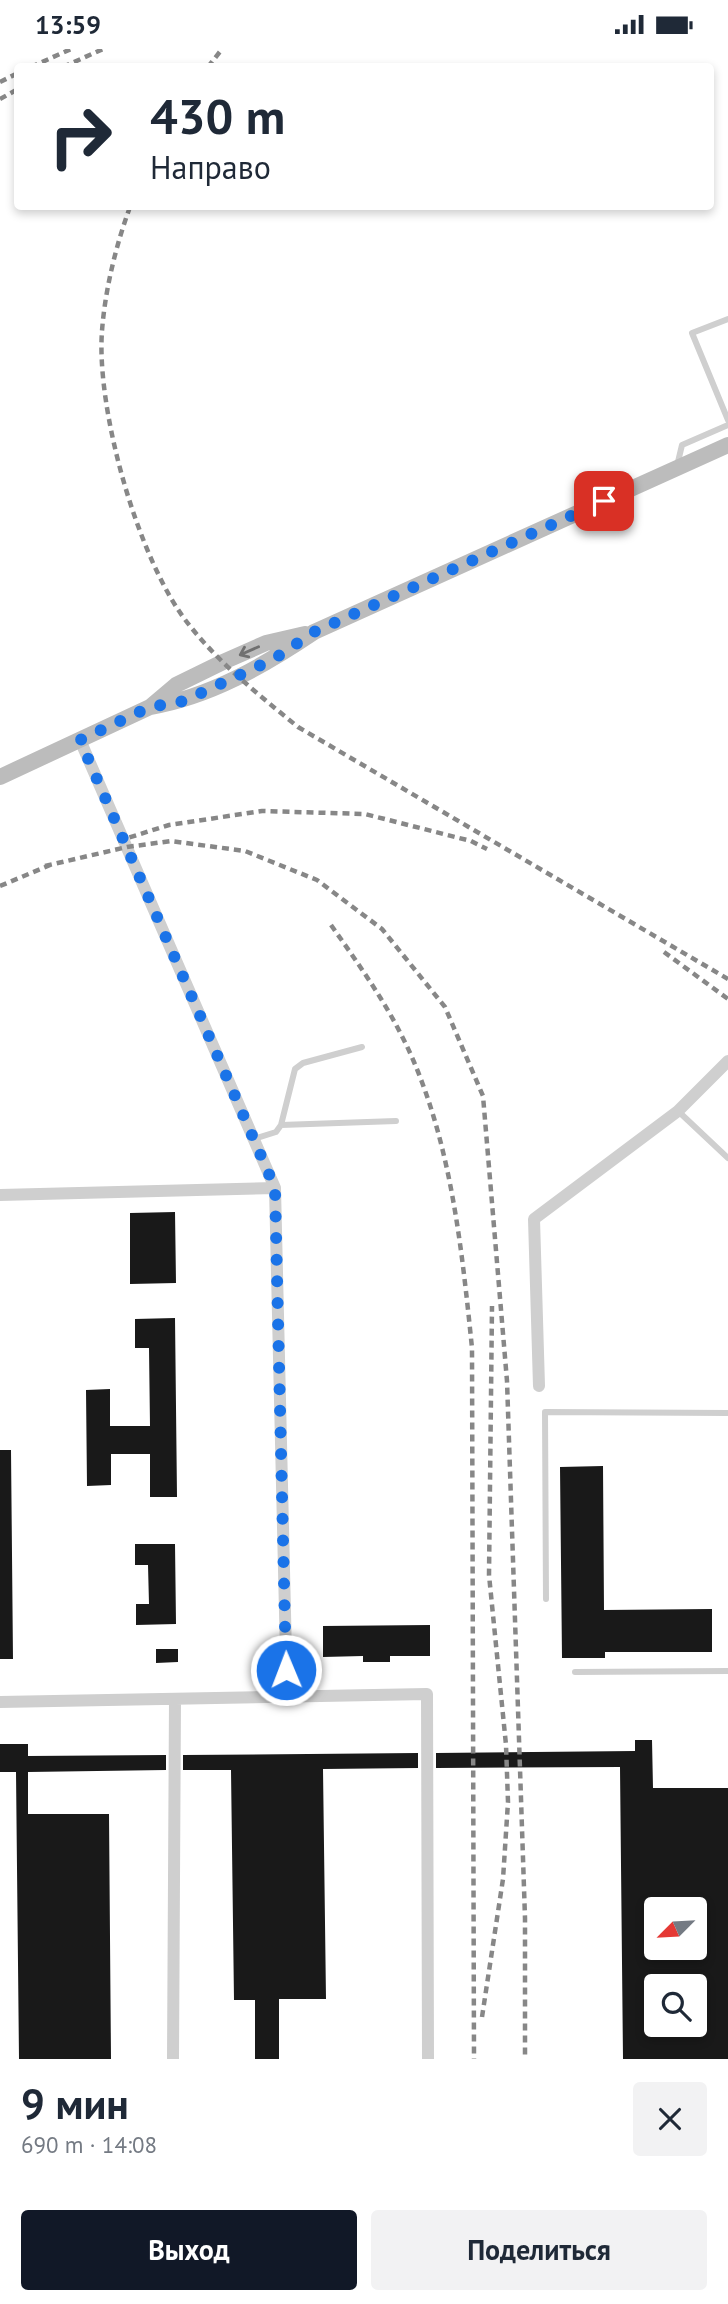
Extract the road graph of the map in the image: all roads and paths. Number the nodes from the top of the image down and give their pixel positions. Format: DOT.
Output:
graph roads {
  1 [pos="728,319"];
  2 [pos="728,422"];
  3 [pos="728,445"];
  4 [pos="677,468"];
  5 [pos="80,740"];
  6 [pos="0,778"];
  7 [pos="362,1047"];
  8 [pos="728,1061"];
  9 [pos="678,1111"];
  10 [pos="396,1121"];
  11 [pos="281,1125"];
  12 [pos="254,1139"];
  13 [pos="728,1158"];
  14 [pos="275,1188"];
  15 [pos="0,1195"];
  16 [pos="539,1386"];
  17 [pos="728,1413"];
  18 [pos="546,1599"];
  19 [pos="728,1671"];
  20 [pos="575,1672"];
  21 [pos="287,1696"];
  22 [pos="175,1699"];
  23 [pos="0,1702"];
  24 [pos="173,2059"];
  25 [pos="428,2059"];
  1 -- 2 [label="lane"];
  2 -- 4 [label="lane"];
  3 -- 4 [label="street"];
  4 -- 5 [label="street"];
  5 -- 6 [label="street"];
  5 -- 12 [label="street"];
  7 -- 11 [label="lane"];
  8 -- 9 [label="street"];
  9 -- 13 [label="lane"];
  9 -- 16 [label="street"];
  10 -- 11 [label="lane"];
  11 -- 12 [label="lane"];
  12 -- 14 [label="street"];
  14 -- 15 [label="street"];
  14 -- 21 [label="street"];
  17 -- 18 [label="lane"];
  19 -- 20 [label="lane"];
  21 -- 22 [label="street"];
  21 -- 25 [label="street"];
  22 -- 23 [label="street"];
  22 -- 24 [label="street"];
}
